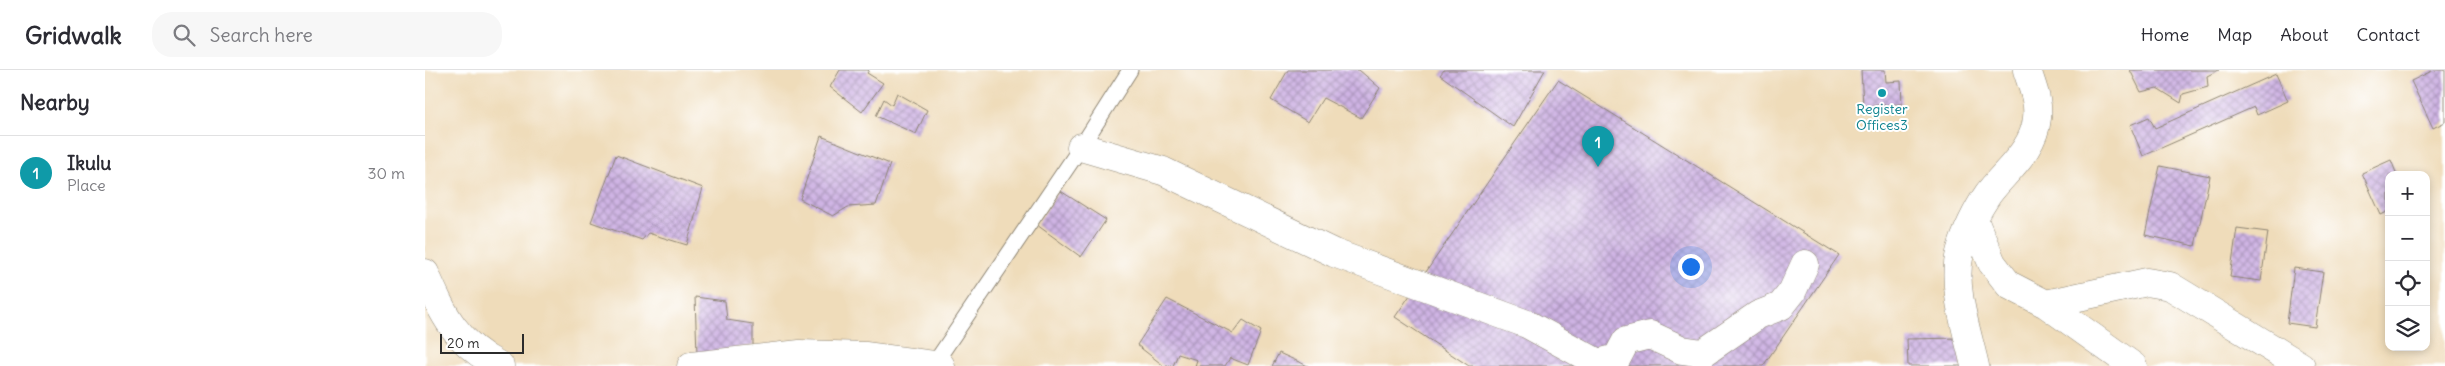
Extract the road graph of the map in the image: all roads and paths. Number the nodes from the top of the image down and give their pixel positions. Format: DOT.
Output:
graph roads {
  1 [pos="1130,70"];
  2 [pos="2027,70"];
  3 [pos="1081,147"];
  4 [pos="1974,220"];
  5 [pos="1805,264"];
  6 [pos="425,273"];
  7 [pos="2047,304"];
  8 [pos="938,365"];
  9 [pos="500,366"];
  10 [pos="691,366"];
  11 [pos="1975,366"];
  12 [pos="2133,366"];
  13 [pos="2301,366"];
  1 -- 3 [label="lane"];
  2 -- 4 [label="street"];
  3 -- 5 [label="street"];
  3 -- 8 [label="lane"];
  4 -- 7 [label="street"];
  4 -- 11 [label="street"];
  6 -- 9 [label="street"];
  7 -- 12 [label="street"];
  7 -- 13 [label="street"];
  8 -- 10 [label="street"];
}
